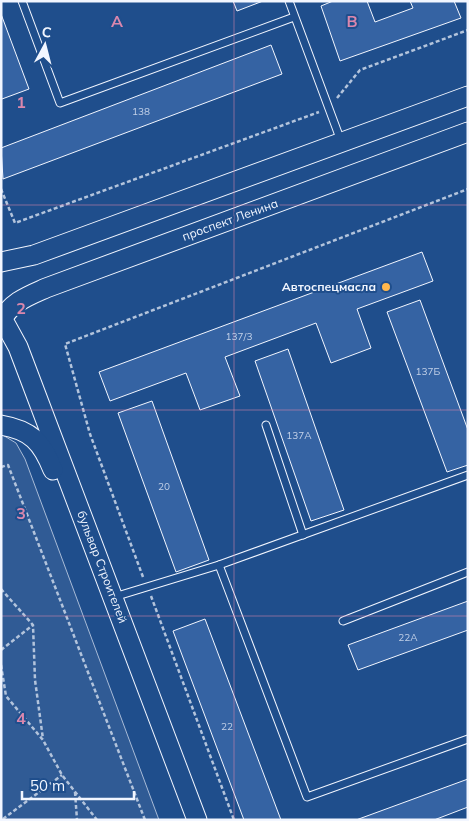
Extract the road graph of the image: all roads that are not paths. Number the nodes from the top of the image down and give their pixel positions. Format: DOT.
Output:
graph roads {
  1 [pos="22,1"];
  2 [pos="289,1"];
  3 [pos="294,17"];
  4 [pos="468,96"];
  5 [pos="468,132"];
  6 [pos="342,144"];
  7 [pos="1,262"];
  8 [pos="2,318"];
  9 [pos="1,425"];
  10 [pos="266,425"];
  11 [pos="468,475"];
  12 [pos="303,535"];
  13 [pos="219,565"];
  14 [pos="468,572"];
  15 [pos="114,598"];
  16 [pos="343,621"];
  17 [pos="468,739"];
  18 [pos="184,820"];
  19 [pos="197,820"];
  1 -- 3 [label="lane"];
  2 -- 3 [label="lane"];
  3 -- 6 [label="lane"];
  4 -- 6 [label="main road"];
  5 -- 8 [label="main road, проспект Ленина"];
  6 -- 7 [label="main road"];
  8 -- 15 [label="main road, бульвар Строителей"];
  9 -- 18 [label="main road, бульвар Строителей"];
  10 -- 12 [label="lane"];
  11 -- 12 [label="lane"];
  12 -- 13 [label="lane"];
  13 -- 15 [label="lane"];
  13 -- 17 [label="lane"];
  14 -- 16 [label="lane"];
  15 -- 19 [label="main road, бульвар Строителей"];
}
